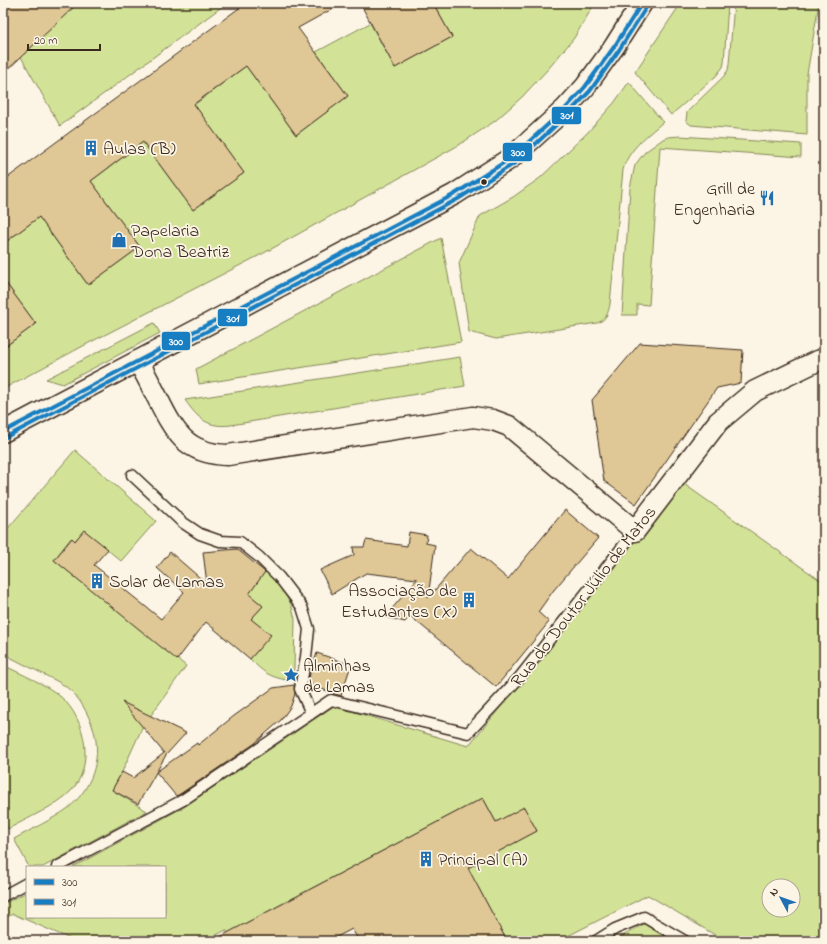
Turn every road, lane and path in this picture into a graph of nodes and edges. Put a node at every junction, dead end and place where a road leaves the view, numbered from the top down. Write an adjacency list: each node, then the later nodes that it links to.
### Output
1 (642, 3): 3 (street)
2 (824, 359): 6 (street, Rua do Doutor Júlio de Matos)
3 (138, 361): 4 (street); 6 (street)
4 (3, 432)
5 (132, 475): 7 (lane)
6 (635, 531): 7 (lane, Rua do Doutor Júlio de Matos)
7 (311, 713): 8 (lane)
8 (59, 866)
9 (26, 884): 10 (lane)
10 (3, 896)
11 (596, 941): 12 (lane)
12 (685, 941)

